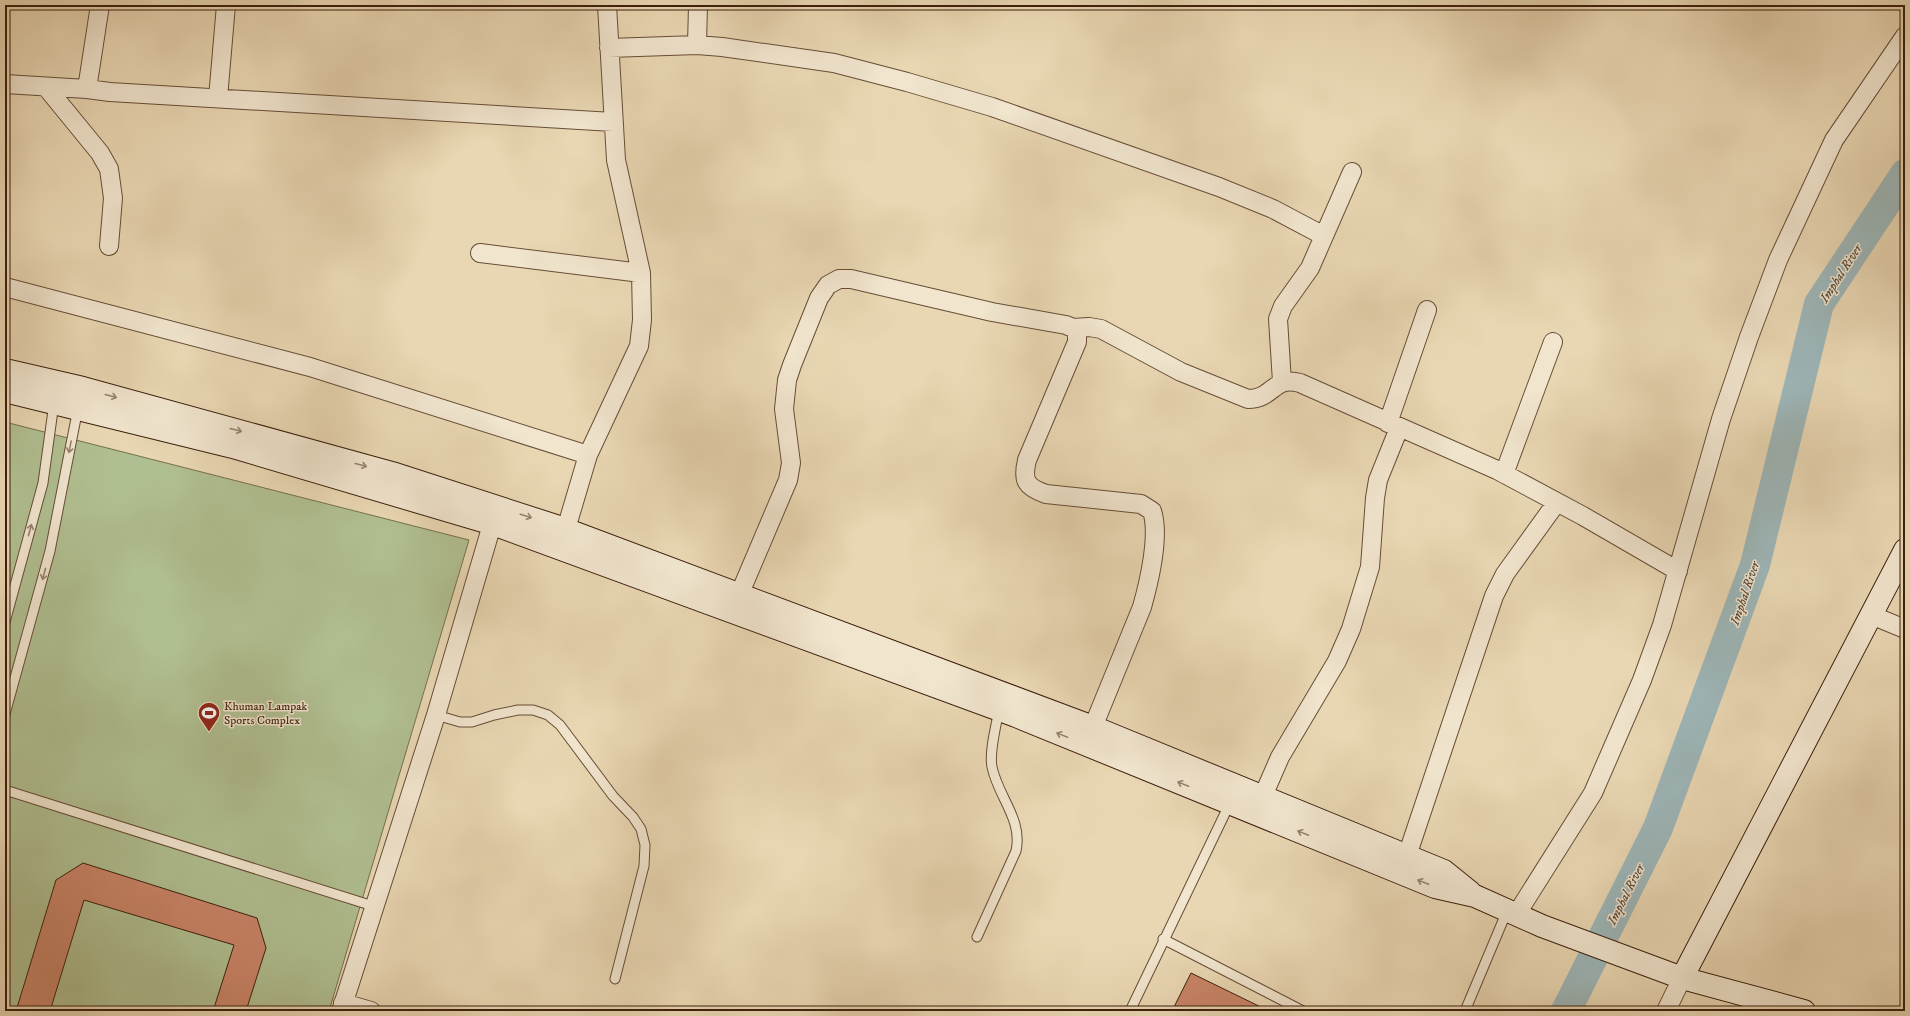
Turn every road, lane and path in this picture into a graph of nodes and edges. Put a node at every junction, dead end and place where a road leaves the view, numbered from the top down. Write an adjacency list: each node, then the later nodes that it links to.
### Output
1 (100, 5): 10 (street)
2 (226, 5): 11 (street)
3 (607, 5): 7 (street)
4 (698, 5): 6 (street)
5 (1905, 36): 34 (street)
6 (697, 45): 7 (street); 14 (street)
7 (609, 48): 12 (street)
8 (5, 84): 9 (street)
9 (46, 86): 10 (street); 15 (street)
10 (87, 89): 11 (street)
11 (218, 98): 12 (street)
12 (613, 122): 17 (street)
13 (1352, 172): 14 (street)
14 (1324, 236): 23 (street)
15 (109, 246)
16 (480, 252): 17 (street)
17 (641, 273): 28 (street)
18 (5, 287): 28 (street)
19 (1427, 310): 27 (street)
20 (1073, 328): 23 (street); 35 (street); 42 (street)
21 (1553, 342): 29 (street)
22 (5, 370): 25 (main road)
23 (1282, 382): 27 (street)
24 (5, 391): 25 (main road)
25 (57, 392): 26 (main road); 37 (lane, one-way to 25)
26 (81, 398): 31 (main road); 40 (lane, one-way to 40)
27 (1393, 425): 29 (street); 44 (street)
28 (586, 461): 32 (street)
29 (1504, 474): 30 (street)
30 (1557, 502): 34 (street); 46 (street)
31 (495, 515): 32 (main road); 41 (street)
32 (562, 538): 35 (main road)
33 (1905, 550): 36 (main road)
34 (1678, 571): 49 (street)
35 (735, 602): 39 (main road); 42 (main road)
36 (1871, 614): 38 (street); 52 (main road)
37 (5, 622)
38 (1905, 629)
39 (999, 710): 45 (main road, one-way to 39); 50 (lane)
40 (5, 714)
41 (436, 715): 48 (street); 53 (lane)
42 (1093, 727): 44 (main road)
43 (5, 790): 48 (lane)
44 (1263, 796): 46 (main road)
45 (1230, 803): 47 (main road, one-way to 45); 51 (lane)
46 (1407, 856): 47 (main road)
47 (1474, 896): 49 (main road)
48 (373, 906): 54 (street)
49 (1511, 913): 52 (main road); 58 (lane)
50 (977, 936)
51 (1163, 939): 56 (lane); 57 (lane)
52 (1676, 976): 59 (street); 60 (main road)
53 (615, 978)
54 (342, 1007): 55 (street)
55 (371, 1011)
56 (1130, 1011)
57 (1303, 1011)
58 (1465, 1011)
59 (1666, 1011)
60 (1804, 1011)

